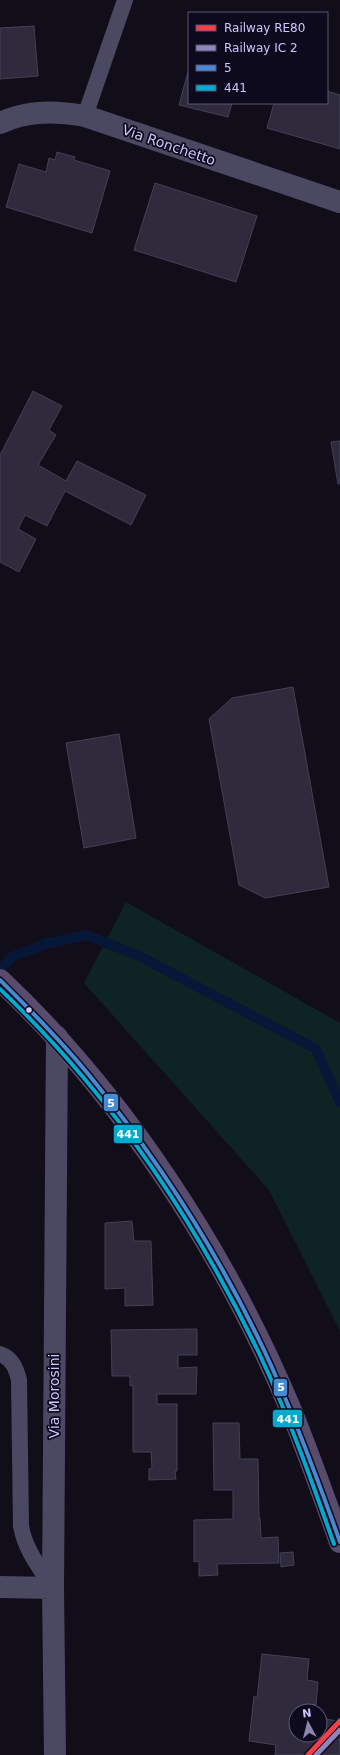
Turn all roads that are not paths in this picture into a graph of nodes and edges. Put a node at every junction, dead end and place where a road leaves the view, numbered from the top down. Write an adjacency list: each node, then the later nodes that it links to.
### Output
1 (125, 0): 2 (lane)
2 (85, 116): 3 (street, Via Ronchetto); 4 (street, Via Ronchetto)
3 (0, 123)
4 (339, 206)
5 (0, 980): 6 (main road)
6 (57, 1037): 8 (main road); 10 (street, Via Morosini)
7 (0, 1354): 10 (lane)
8 (340, 1542)
9 (0, 1588): 10 (street)
10 (53, 1588): 11 (street, Via Morosini)
11 (55, 1755)

